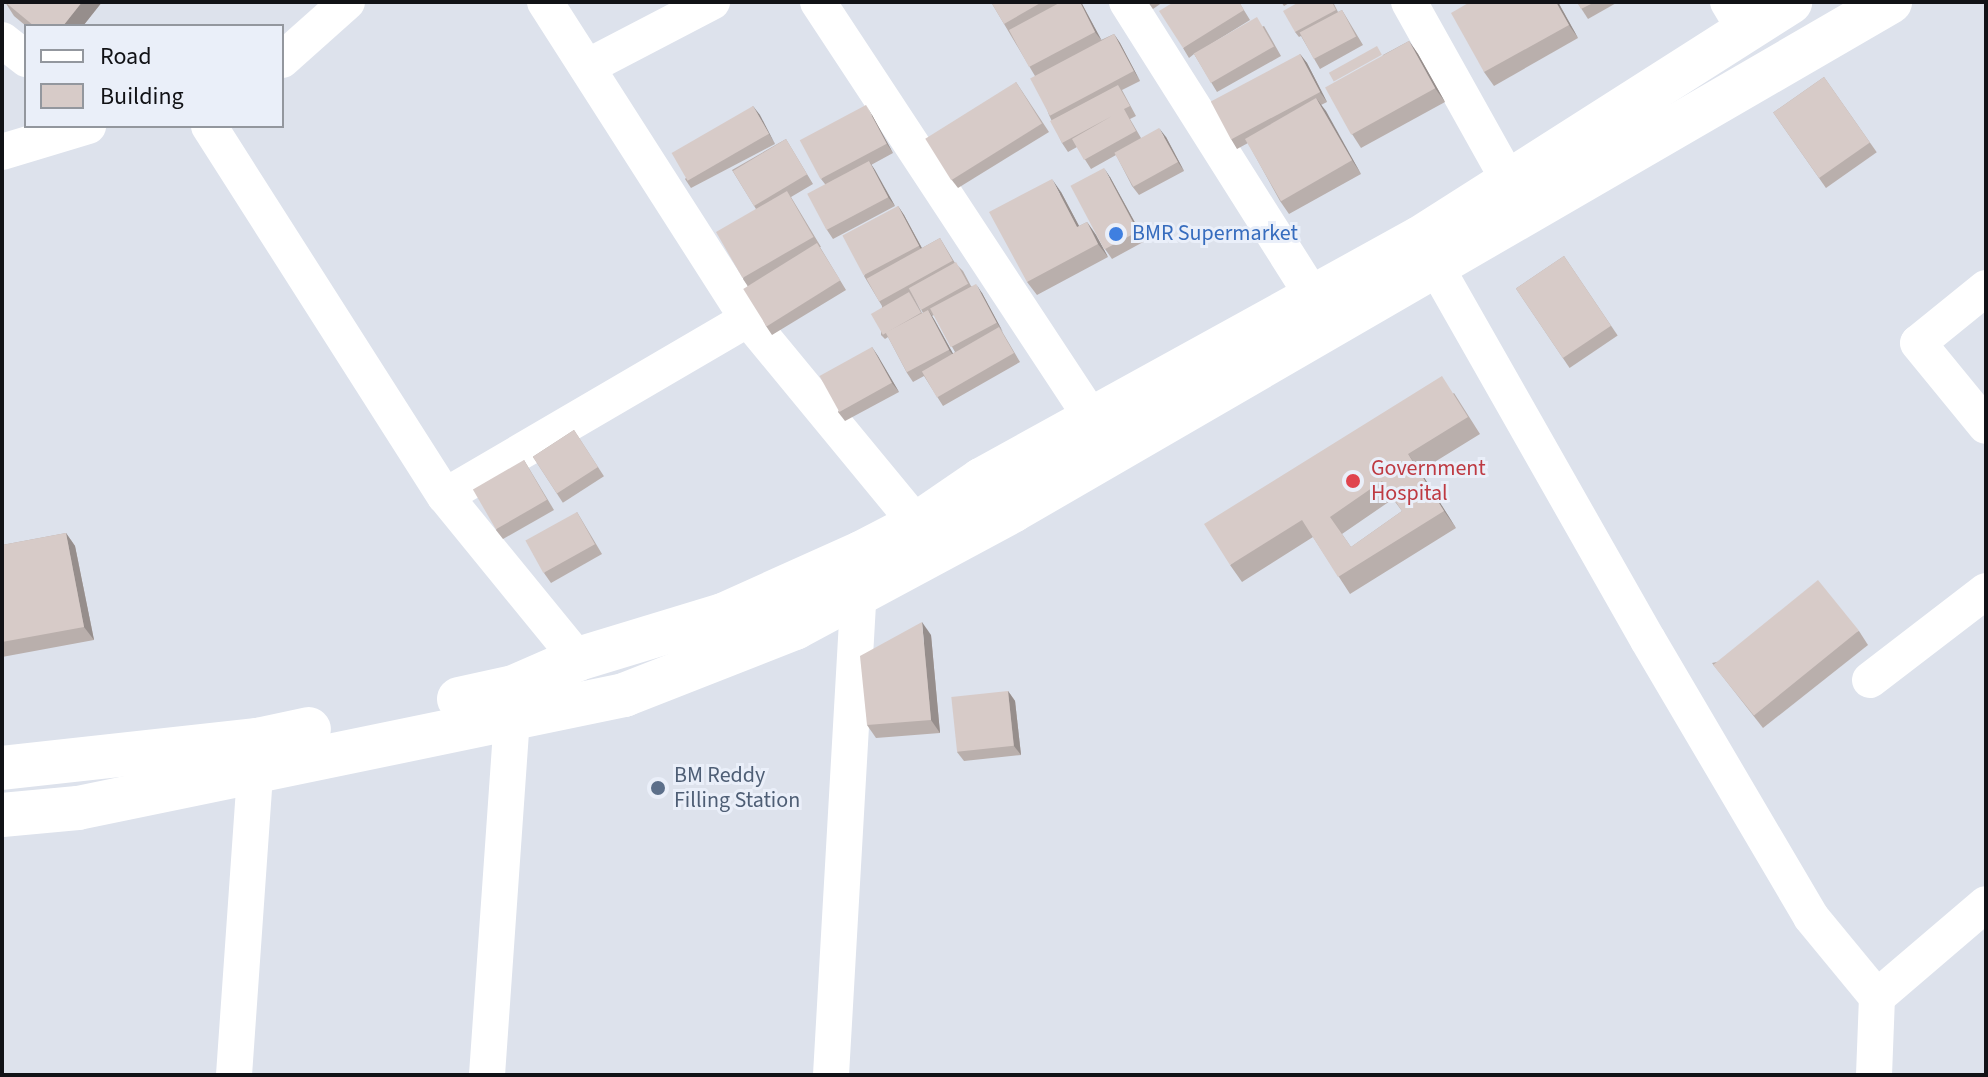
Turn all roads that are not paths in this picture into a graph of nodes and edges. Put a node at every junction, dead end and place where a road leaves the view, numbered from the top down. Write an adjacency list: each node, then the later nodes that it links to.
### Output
1 (347, 2): 12 (street)
2 (545, 2): 13 (street)
3 (712, 2): 13 (street)
4 (818, 2): 22 (street)
5 (1127, 2): 20 (street)
6 (1409, 2): 17 (street)
7 (1790, 2): 9 (main road)
8 (1890, 2): 18 (main road)
9 (1737, 17): 17 (main road)
10 (2, 40): 11 (street)
11 (24, 57)
12 (284, 58)
13 (587, 67): 21 (street)
14 (81, 128): 16 (street)
15 (210, 128): 24 (street)
16 (2, 152)
17 (1510, 183): 18 (main road)
18 (1428, 252): 20 (main road); 26 (main road); 35 (street)
19 (1986, 288): 23 (street)
20 (1312, 295): 22 (main road)
21 (748, 319): 24 (street); 25 (street)
22 (1093, 420): 25 (main road)
23 (1986, 426)
24 (445, 496): 28 (street)
25 (917, 524): 26 (main road)
26 (860, 574): 28 (main road); 30 (main road); 38 (street)
27 (1986, 591): 29 (street)
28 (578, 659): 30 (main road)
29 (1870, 680)
30 (513, 703): 31 (main road); 37 (street)
31 (256, 756): 32 (main road); 33 (main road); 36 (street)
32 (2, 768)
33 (2, 815)
34 (1986, 904): 35 (street)
35 (1877, 997): 39 (street)
36 (234, 1075)
37 (487, 1075)
38 (831, 1075)
39 (1874, 1075)

